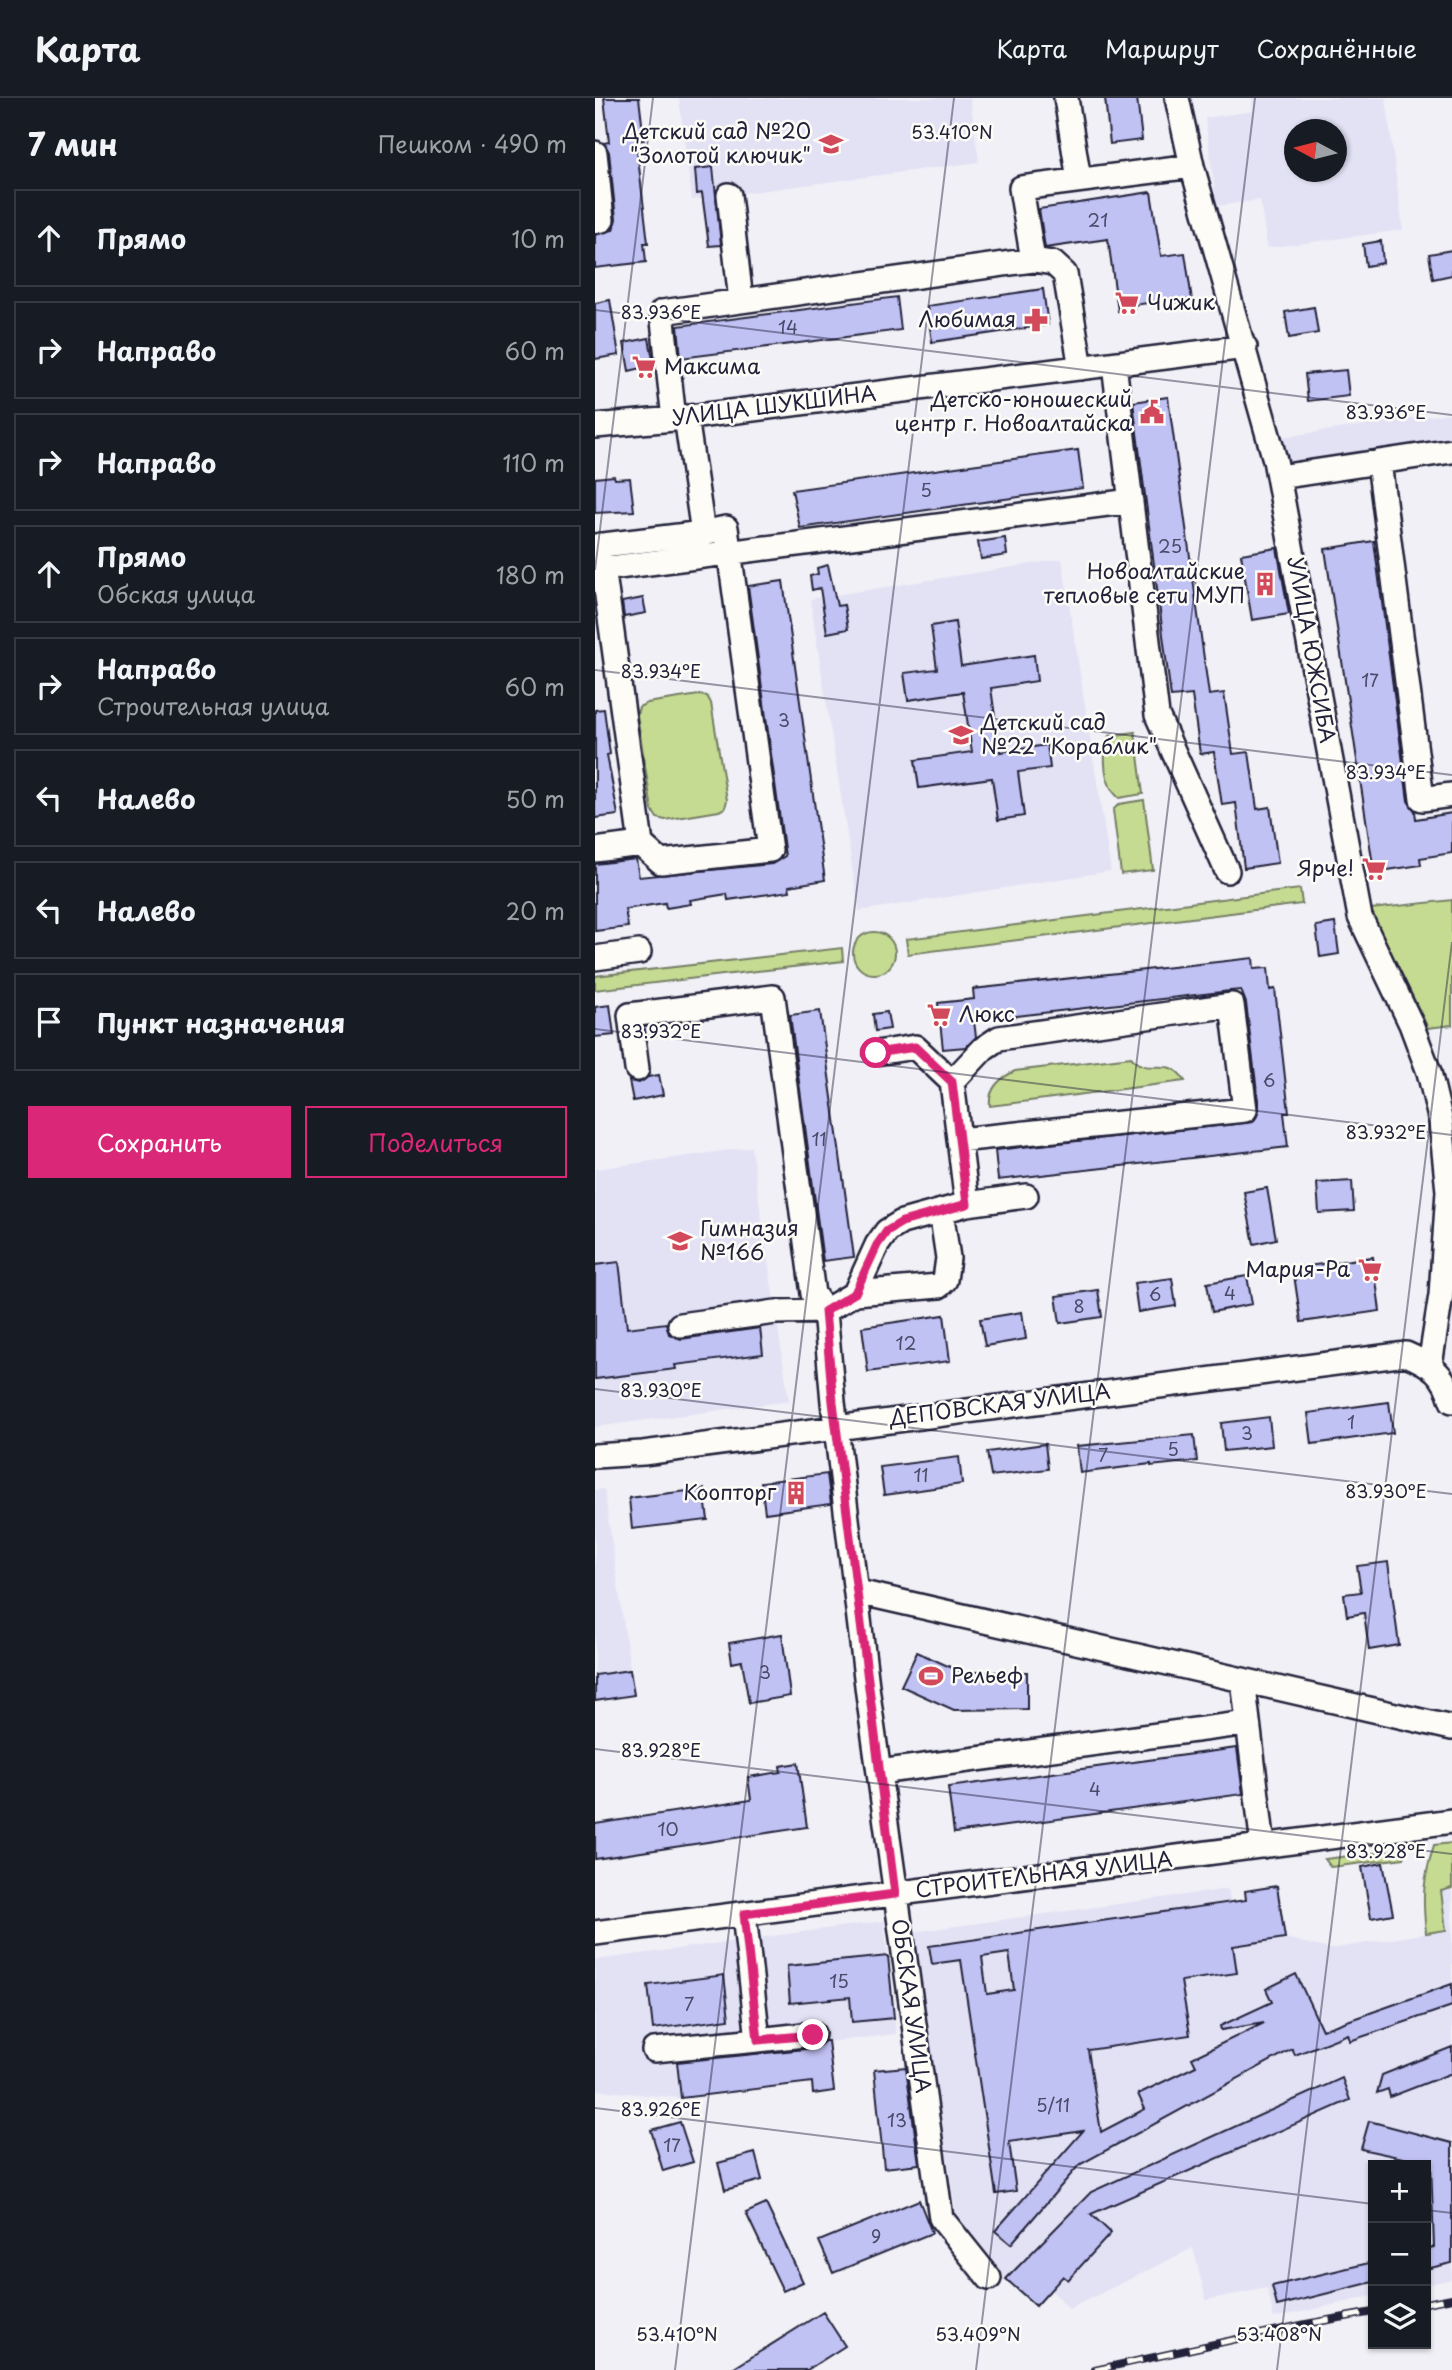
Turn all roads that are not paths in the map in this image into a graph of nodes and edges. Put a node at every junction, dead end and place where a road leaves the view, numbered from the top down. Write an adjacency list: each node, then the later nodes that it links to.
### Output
1 (1066, 98): 5 (street)
2 (1177, 98): 4 (street, УЛИЦА ЮЖСИБА)
3 (595, 153): 7 (street)
4 (1192, 166): 5 (street); 10 (street, УЛИЦА ЮЖСИБА)
5 (1079, 180): 8 (street)
6 (729, 195): 9 (street)
7 (595, 220)
8 (1033, 260): 9 (street); 12 (street)
9 (741, 301): 13 (street)
10 (1245, 347): 11 (street, УЛИЦА ШУКШИНА); 17 (street, УЛИЦА ЮЖСИБА)
11 (1114, 364): 12 (street, УЛИЦА ШУКШИНА); 18 (street)
12 (1081, 368): 13 (street, УЛИЦА ШУКШИНА)
13 (680, 418): 14 (street, УЛИЦА ШУКШИНА); 19 (street)
14 (595, 426)
15 (1452, 451): 16 (street)
16 (1379, 462): 17 (street); 23 (street)
17 (1279, 477): 39 (street, УЛИЦА ЮЖСИБА)
18 (1131, 501): 21 (street); 26 (street)
19 (703, 533): 20 (street); 21 (street)
20 (597, 545): 22 (street)
21 (729, 552): 22 (street); 24 (street)
22 (599, 569): 24 (street)
23 (1452, 795)
24 (641, 845): 25 (street)
25 (595, 850)
26 (1227, 871)
27 (639, 952): 28 (street)
28 (595, 958)
29 (876, 1053): 31 (street)
30 (638, 1069): 37 (street, ОБСКАЯ УЛИЦА)
31 (952, 1082): 32 (street); 32 (street)
32 (959, 1140): 34 (street)
33 (1026, 1196): 34 (street)
34 (967, 1204): 35 (street)
35 (941, 1211): 36 (street); 36 (street)
36 (855, 1293): 37 (street)
37 (825, 1311): 38 (street); 41 (street, ОБСКАЯ УЛИЦА)
38 (680, 1325)
39 (1430, 1365): 40 (street); 41 (street, ДЕПОВСКАЯ УЛИЦА)
40 (1452, 1401)
41 (837, 1426): 42 (street, ДЕПОВСКАЯ УЛИЦА); 43 (street, ОБСКАЯ УЛИЦА)
42 (595, 1456)
43 (858, 1592): 44 (street); 47 (street, ОБСКАЯ УЛИЦА)
44 (1243, 1680): 45 (street); 46 (street)
45 (1248, 1723): 47 (street); 49 (street)
46 (1452, 1728)
47 (879, 1772): 50 (street, ОБСКАЯ УЛИЦА)
48 (1452, 1821): 49 (street, СТРОИТЕЛЬНАЯ УЛИЦА)
49 (1263, 1846): 50 (street, СТРОИТЕЛЬНАЯ УЛИЦА)
50 (895, 1894): 51 (street, СТРОИТЕЛЬНАЯ УЛИЦА); 56 (street, ОБСКАЯ УЛИЦА)
51 (744, 1914): 52 (street, СТРОИТЕЛЬНАЯ УЛИЦА); 54 (street)
52 (595, 1933)
53 (813, 2035): 54 (street)
54 (758, 2040): 55 (street)
55 (654, 2050)
56 (989, 2278)

